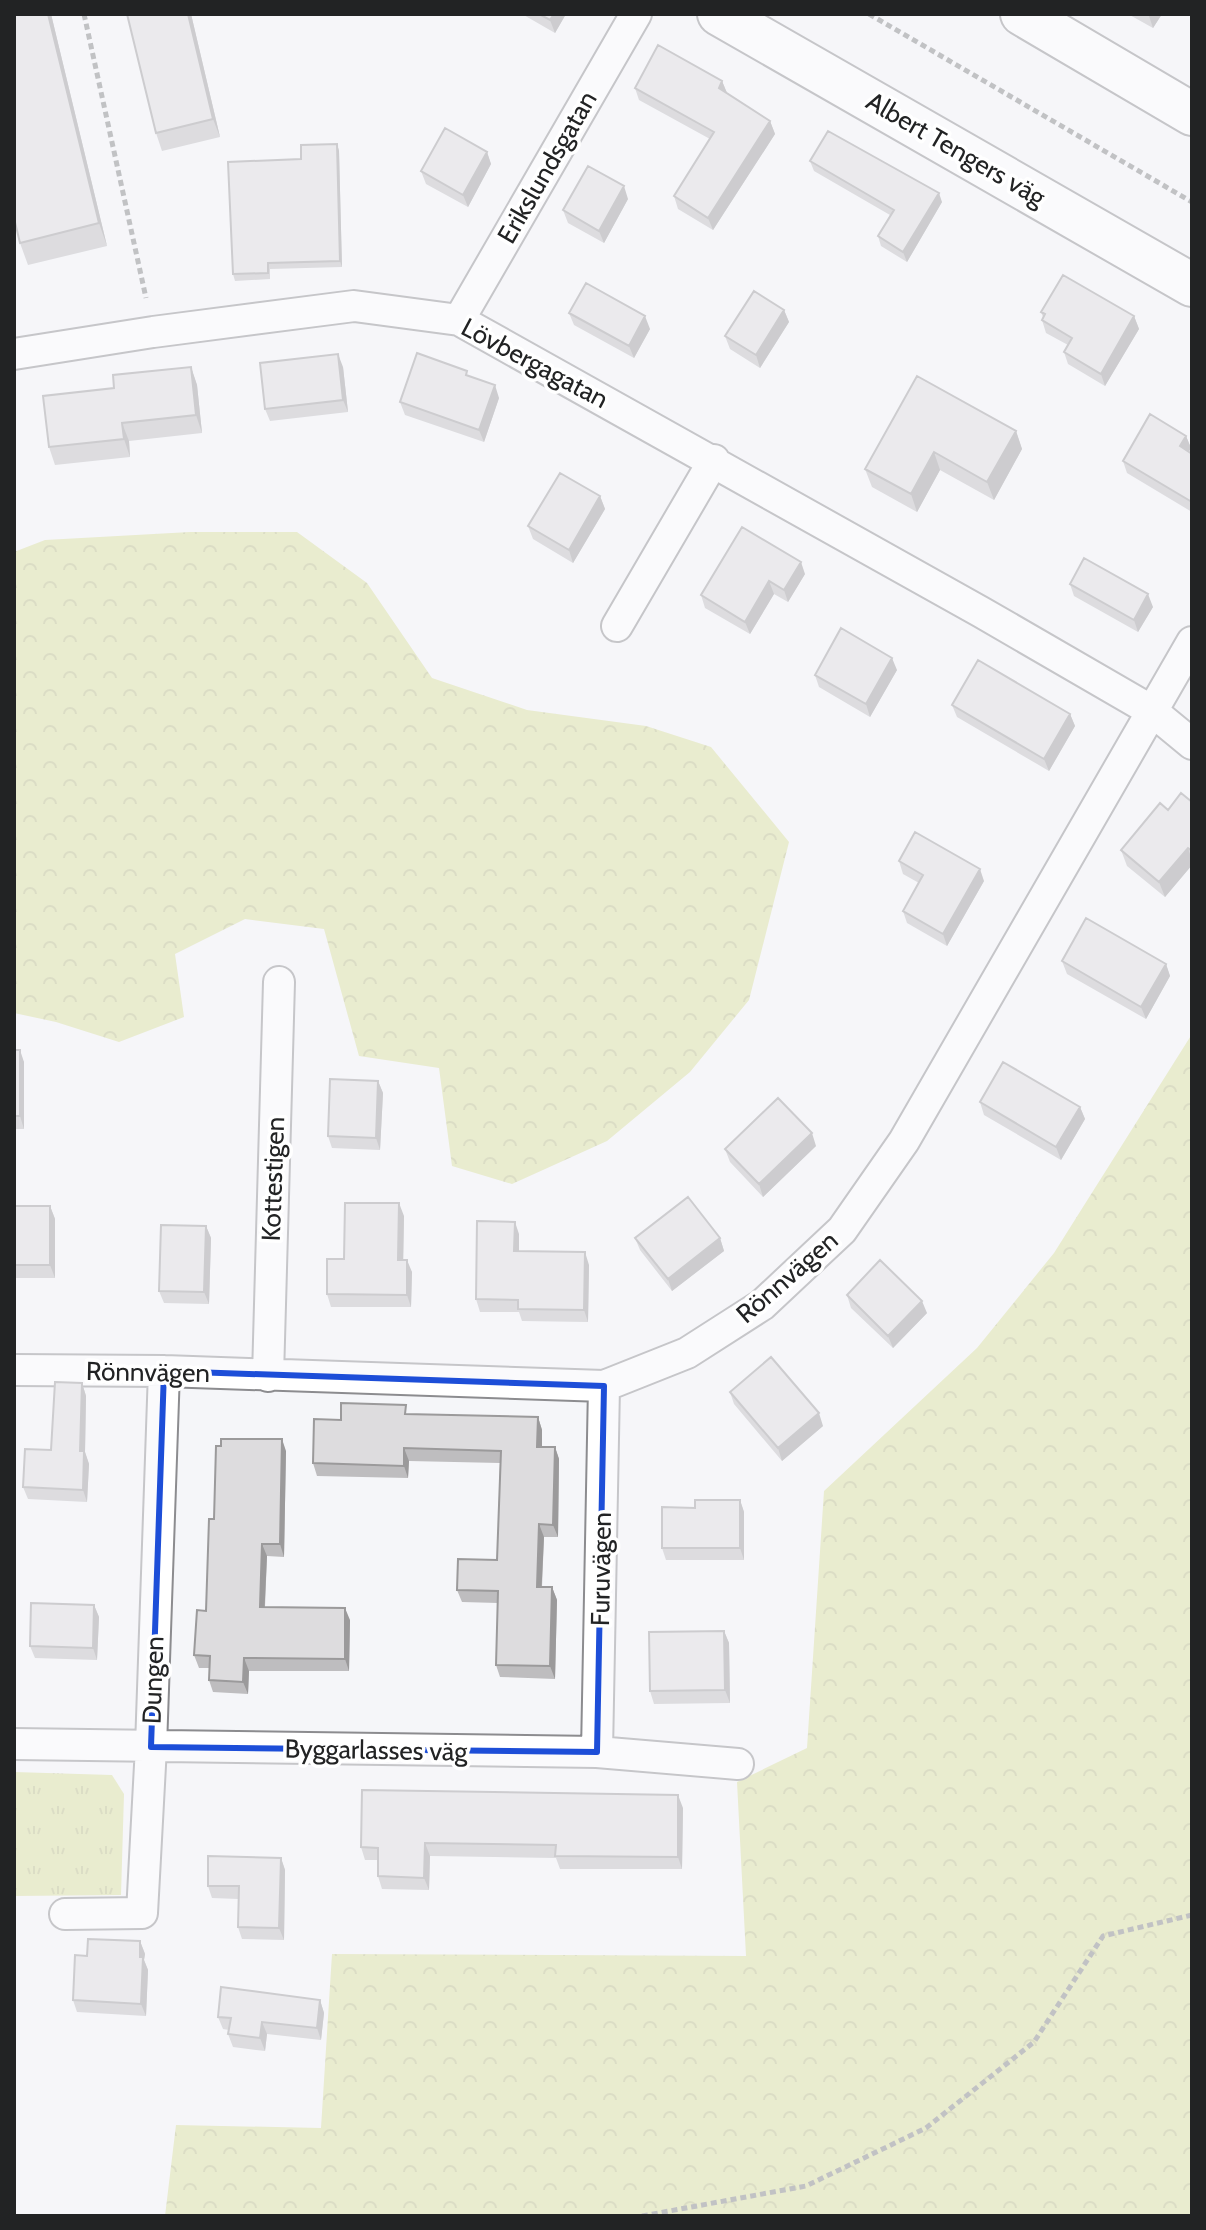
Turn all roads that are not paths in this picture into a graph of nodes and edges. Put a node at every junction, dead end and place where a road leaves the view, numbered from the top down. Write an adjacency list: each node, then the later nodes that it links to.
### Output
1 (636, 14): 6 (street, Erikslundsgatan)
2 (719, 14): 5 (main road, Albert Tengers väg)
3 (1022, 14): 4 (main road)
4 (1192, 114)
5 (1192, 285)
6 (459, 320): 7 (street, Lövbergagatan); 8 (street, Lövbergagatan)
7 (14, 354)
8 (714, 460): 9 (street); 11 (street, Lövbergagatan)
9 (617, 626)
10 (1192, 642): 11 (street, Rönnvägen)
11 (1152, 711): 12 (street, Lövbergagatan); 17 (street, Rönnvägen)
12 (1192, 744)
13 (279, 982): 16 (street, Kottestigen)
14 (14, 1370): 15 (street, Rönnvägen)
15 (164, 1371): 16 (street, Rönnvägen); 19 (street, Dungen)
16 (268, 1376): 17 (street, Rönnvägen)
17 (604, 1386): 20 (street, Furuvägen)
18 (14, 1744): 19 (street, Byggarlasses väg)
19 (151, 1747): 20 (street, Byggarlasses väg); 22 (street, Dungen)
20 (597, 1752): 21 (street, Byggarlasses väg)
21 (738, 1764)
22 (65, 1914)

